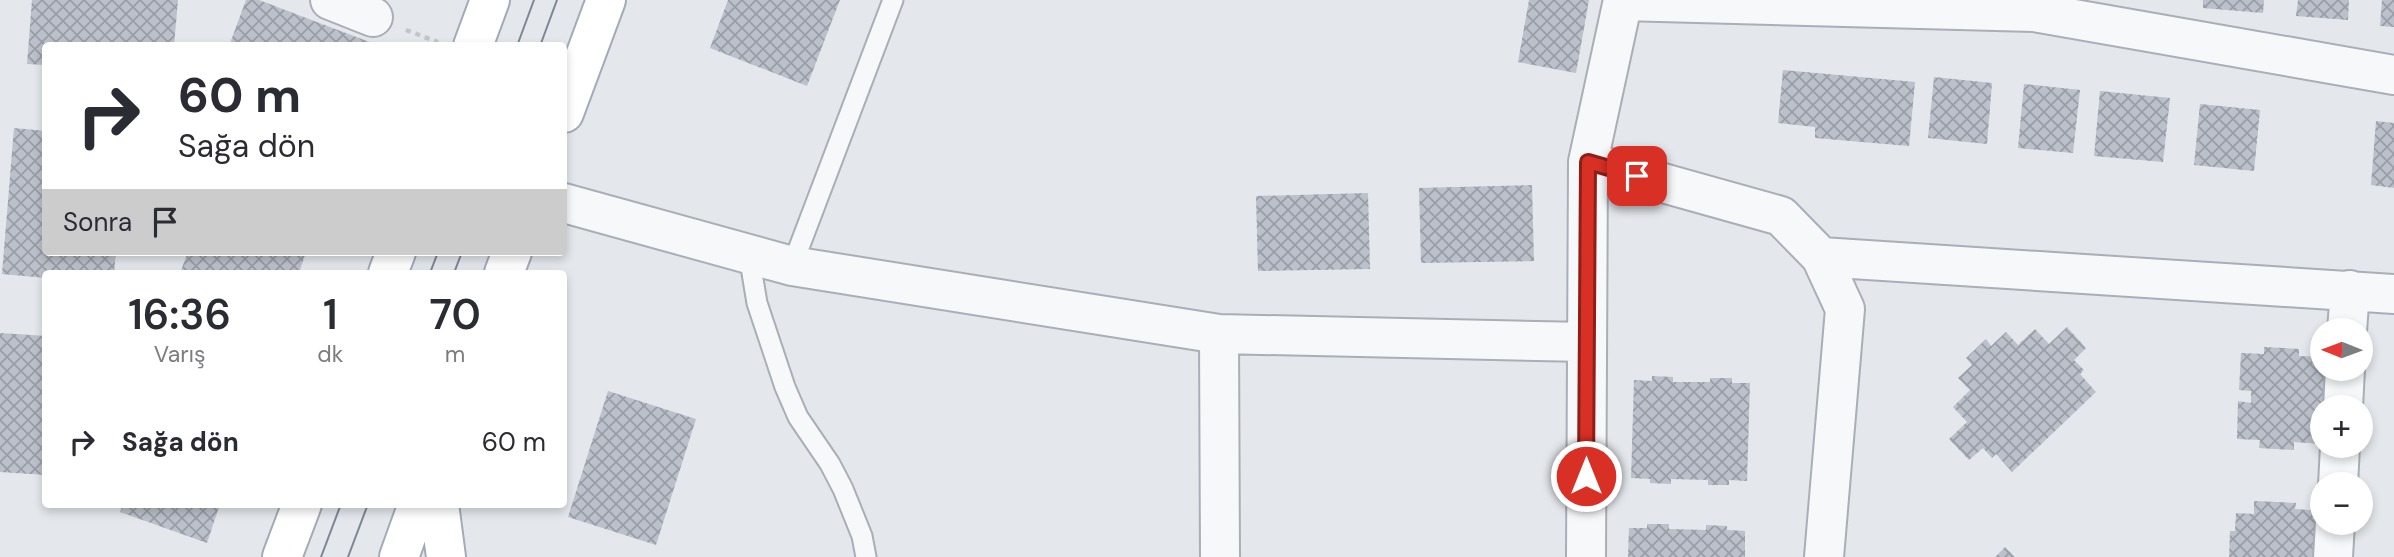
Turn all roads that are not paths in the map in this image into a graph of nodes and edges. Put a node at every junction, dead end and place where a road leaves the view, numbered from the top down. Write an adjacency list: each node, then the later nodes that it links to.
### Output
1 (330, 0): 6 (street)
2 (489, 0): 7 (main road)
3 (606, 0): 9 (main road)
4 (893, 0): 14 (lane)
5 (1623, 0): 8 (street); 10 (street)
6 (373, 17)
7 (474, 42)
8 (2394, 75)
9 (567, 105)
10 (1588, 162): 13 (street); 19 (street)
11 (567, 204): 12 (street)
12 (749, 255): 14 (street); 27 (lane)
13 (1821, 257): 15 (street); 30 (street)
14 (792, 267): 18 (street)
15 (2350, 290): 16 (street); 17 (street)
16 (2394, 294)
17 (2348, 318)
18 (1219, 334): 19 (street); 28 (street)
19 (1586, 342): 29 (street)
20 (300, 508): 24 (main road)
21 (417, 508): 25 (main road)
22 (440, 508): 26 (main road)
23 (2334, 535): 31 (street)
24 (282, 557)
25 (399, 557)
26 (446, 557)
27 (866, 557)
28 (1220, 557)
29 (1586, 557)
30 (1824, 557)
31 (2333, 557)

